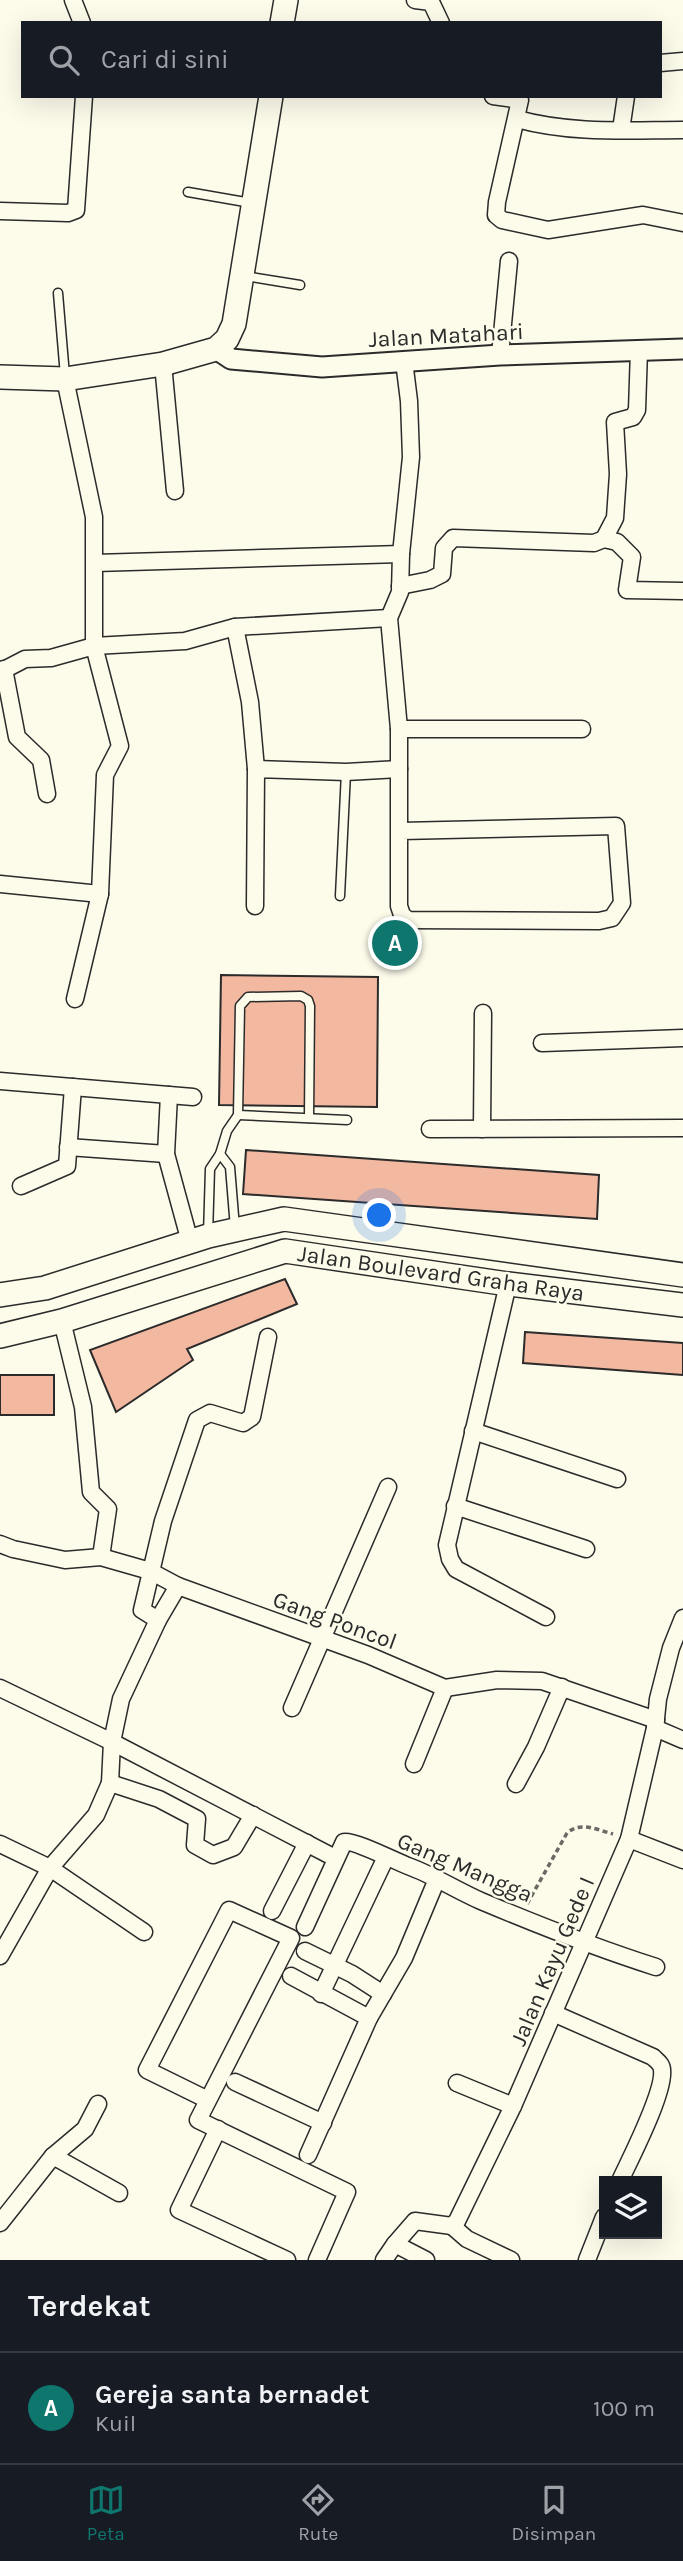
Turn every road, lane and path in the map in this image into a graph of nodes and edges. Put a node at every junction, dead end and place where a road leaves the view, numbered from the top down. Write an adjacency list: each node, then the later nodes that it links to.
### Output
1 (72, 0): 4 (street)
2 (286, 0): 5 (main road)
3 (415, 0): 6 (street)
4 (81, 21)
5 (282, 21)
6 (440, 21)
7 (683, 61): 8 (street)
8 (662, 63)
9 (84, 98): 18 (street)
10 (271, 98): 17 (main road)
11 (507, 98): 13 (street)
12 (626, 98): 14 (street)
13 (517, 119): 14 (street); 19 (street)
14 (621, 130): 15 (street)
15 (683, 130)
16 (188, 192): 17 (lane)
17 (254, 204): 21 (main road)
18 (0, 211)
19 (683, 223)
20 (509, 261): 27 (street)
21 (242, 276): 22 (lane); 24 (main road)
22 (300, 285)
23 (58, 293): 31 (lane)
24 (216, 349): 28 (street, Jalan Matahari); 29 (main road)
25 (683, 349): 26 (street, Jalan Matahari)
26 (639, 350): 27 (street, Jalan Matahari); 33 (street)
27 (500, 355): 28 (street, Jalan Matahari)
28 (404, 361): 34 (street)
29 (163, 364): 31 (main road); 32 (street)
30 (0, 377): 31 (main road)
31 (65, 379): 35 (street)
32 (175, 491)
33 (604, 539): 36 (street); 37 (street)
34 (401, 554): 35 (street); 36 (street)
35 (95, 563): 40 (street)
36 (400, 586): 38 (street)
37 (683, 591)
38 (389, 618): 39 (street); 42 (street)
39 (235, 627): 40 (street); 44 (street)
40 (94, 646): 41 (street); 50 (street)
41 (2, 671): 47 (street)
42 (399, 729): 43 (street); 45 (street)
43 (582, 729)
44 (256, 769): 46 (street); 52 (street)
45 (399, 769): 46 (street); 48 (street)
46 (346, 772): 51 (lane)
47 (47, 794)
48 (401, 831): 48 (street)
49 (0, 884): 50 (street)
50 (100, 894): 53 (street)
51 (340, 896)
52 (254, 906)
53 (75, 999)
54 (483, 1013): 66 (street)
55 (683, 1038): 56 (street)
56 (542, 1044)
57 (0, 1080): 58 (street)
58 (73, 1087): 59 (street); 67 (street)
59 (169, 1095): 60 (street); 68 (street)
60 (192, 1097)
61 (238, 1115): 62 (lane); 62 (lane); 69 (lane)
62 (309, 1118): 63 (lane)
63 (347, 1119)
64 (683, 1128): 66 (street)
65 (430, 1129): 66 (street)
66 (482, 1129)
67 (68, 1147): 68 (street); 72 (street)
68 (166, 1154): 75 (street)
69 (220, 1154): 70 (lane); 71 (lane)
70 (230, 1167): 71 (lane); 74 (lane)
71 (210, 1169): 75 (lane)
72 (21, 1186)
73 (284, 1219): 74 (main road, Jalan Boulevard Graha Raya); 76 (main road); 77 (main road, Jalan Boulevard Graha Raya)
74 (235, 1229): 75 (main road, Jalan Boulevard Graha Raya)
75 (199, 1239): 79 (main road, Jalan Boulevard Graha Raya)
76 (285, 1251): 78 (main road, Jalan Boulevard Graha Raya); 81 (main road, Jalan Boulevard Graha Raya)
77 (683, 1275)
78 (508, 1284): 80 (main road, Jalan Boulevard Graha Raya); 84 (street)
79 (0, 1295)
80 (683, 1305)
81 (62, 1321): 82 (main road, Jalan Boulevard Graha Raya); 90 (street)
82 (0, 1336)
83 (268, 1336): 91 (street)
84 (473, 1431): 85 (street); 87 (street)
85 (617, 1479)
86 (388, 1487): 96 (street)
87 (455, 1506): 89 (street); 93 (street)
88 (0, 1544): 90 (street, Gang Poncol)
89 (586, 1549)
90 (101, 1556): 91 (street, Gang Poncol)
91 (150, 1571): 92 (street, Gang Poncol); 94 (street)
92 (178, 1586): 94 (street); 96 (street, Gang Poncol)
93 (546, 1617)
94 (158, 1620): 104 (street)
95 (682, 1623): 97 (street, Jalan Kayu Gede I)
96 (321, 1639): 100 (street, Gang Poncol); 101 (street)
97 (677, 1651): 102 (street, Jalan Kayu Gede I)
98 (562, 1687): 100 (street); 102 (street); 107 (street)
99 (0, 1688): 104 (street)
100 (445, 1688): 105 (street)
101 (292, 1708)
102 (655, 1724): 103 (street); 109 (street, Jalan Kayu Gede I)
103 (683, 1740)
104 (112, 1742): 106 (street); 108 (street)
105 (414, 1764)
106 (110, 1783): 108 (street); 115 (street)
107 (516, 1784)
108 (253, 1815): 110 (street)
109 (629, 1839): 114 (street); 118 (path); 121 (street, Jalan Kayu Gede I)
110 (307, 1843): 113 (street); 117 (street)
111 (0, 1844): 115 (street)
112 (386, 1857): 113 (street, Gang Mangga); 116 (street, Gang Mangga); 124 (street)
113 (335, 1858): 119 (street)
114 (683, 1860)
115 (50, 1868): 120 (street); 123 (street)
116 (437, 1879): 118 (street, Gang Mangga); 128 (street)
117 (272, 1911)
118 (521, 1916): 121 (street, Gang Mangga)
119 (305, 1927)
120 (144, 1933)
121 (584, 1944): 125 (street, Gang Mangga); 129 (street, Jalan Kayu Gede I)
122 (305, 1951): 124 (street)
123 (0, 1956)
124 (335, 1966): 127 (street); 128 (street)
125 (656, 1967)
126 (291, 1976): 127 (street)
127 (321, 1994): 130 (street)
128 (383, 1994): 130 (street)
129 (553, 2013): 135 (street, Jalan Kayu Gede I); 140 (street)
130 (369, 2018): 136 (street)
131 (235, 2082): 136 (street)
132 (457, 2082): 135 (street)
133 (208, 2100): 133 (street); 137 (street)
134 (98, 2104): 139 (street)
135 (513, 2106): 143 (street, Jalan Kayu Gede I)
136 (323, 2123): 138 (street)
137 (218, 2129): 146 (street); 147 (street)
138 (308, 2155)
139 (53, 2156): 141 (street); 142 (street)
140 (622, 2176)
141 (119, 2193)
142 (0, 2223)
143 (452, 2225): 145 (street); 150 (street)
144 (599, 2230): 151 (street)
145 (395, 2244): 148 (street); 149 (street)
146 (287, 2260)
147 (317, 2260)
148 (384, 2260)
149 (426, 2260)
150 (511, 2260)
151 (587, 2260)

